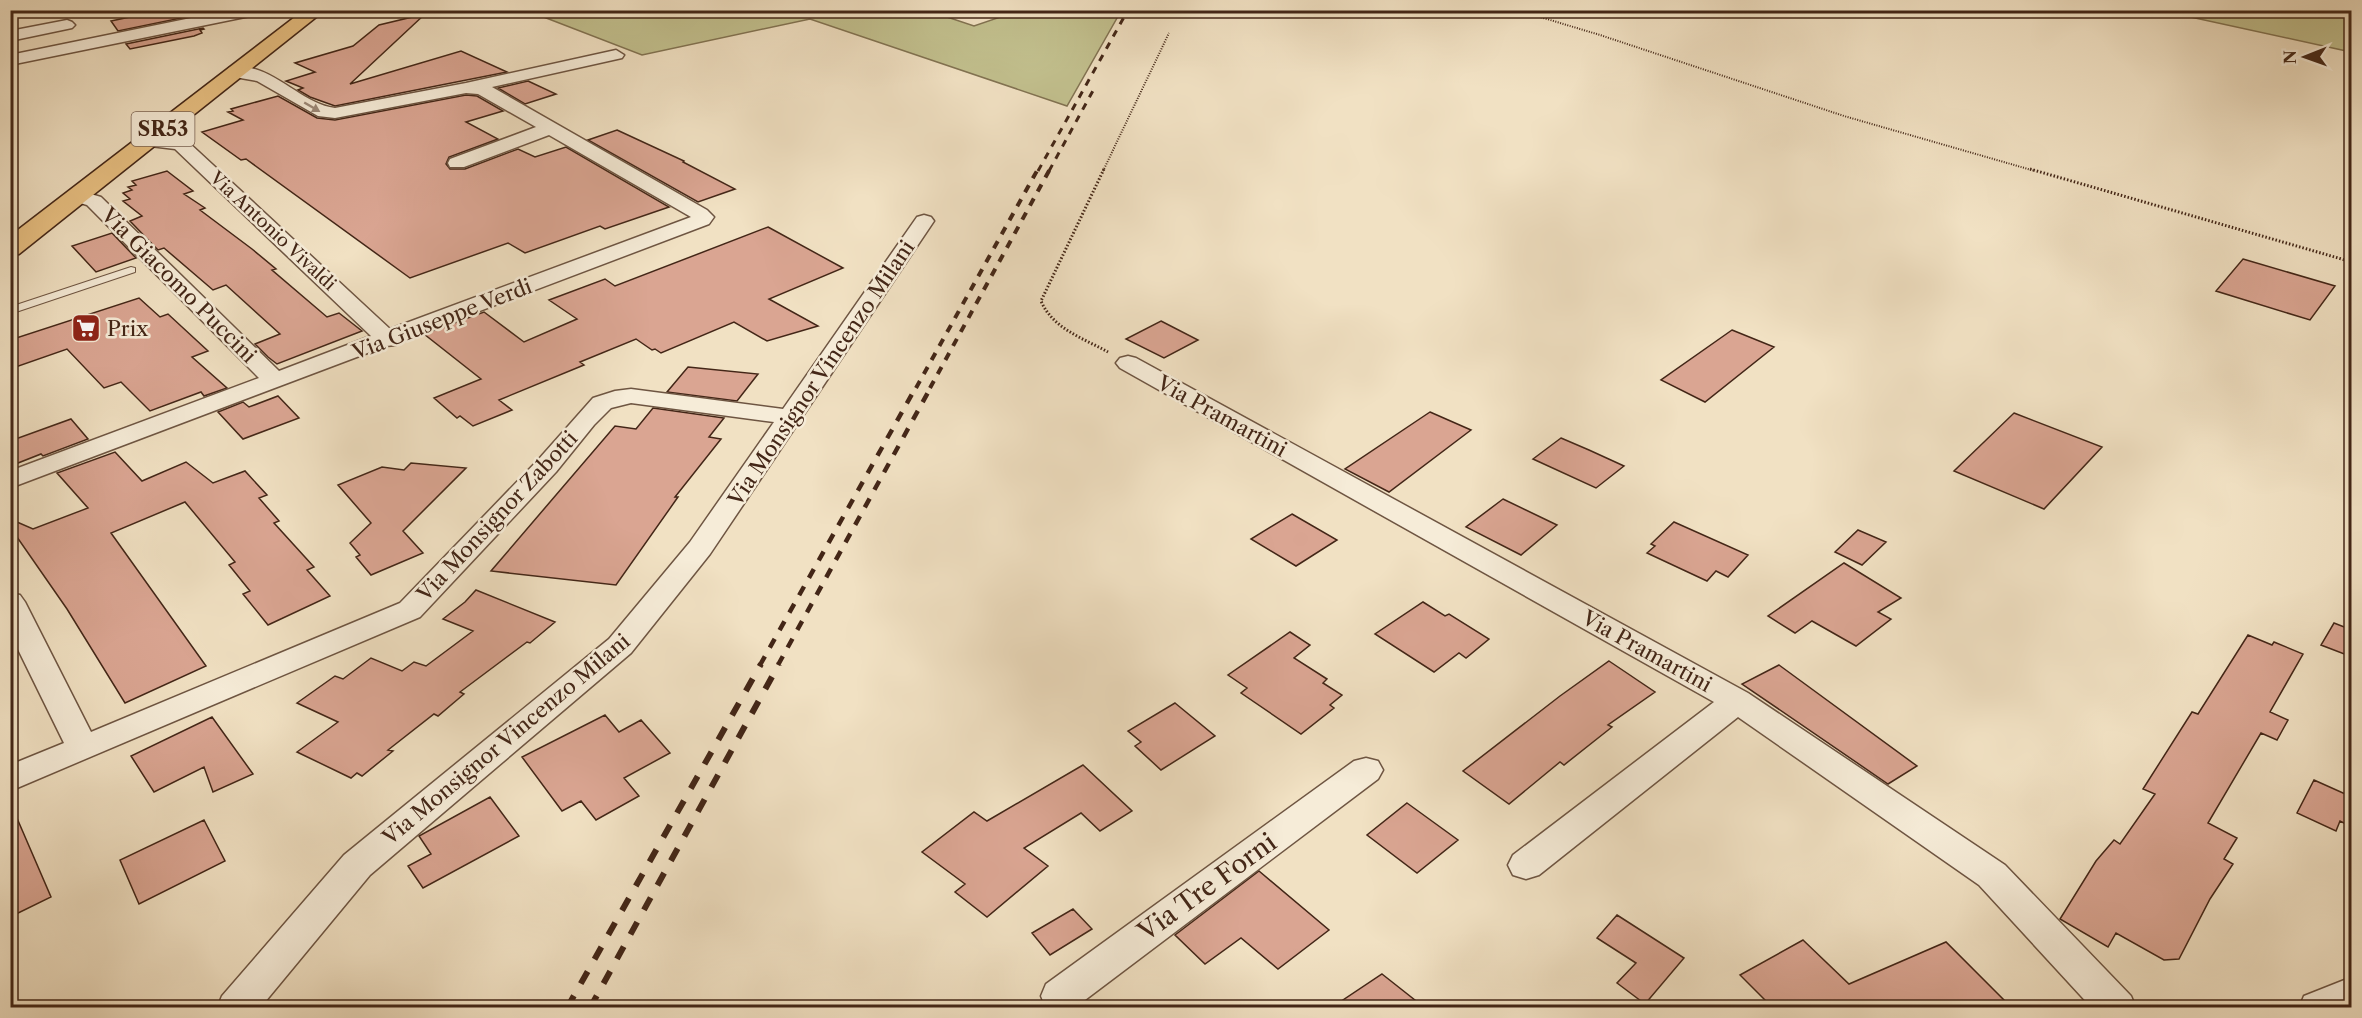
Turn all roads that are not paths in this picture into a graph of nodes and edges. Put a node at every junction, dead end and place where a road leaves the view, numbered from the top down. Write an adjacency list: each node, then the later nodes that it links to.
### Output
1 (255, 10): 6 (street)
2 (316, 10): 7 (main road, SR53)
3 (67, 25): 4 (street)
4 (10, 36)
5 (616, 55): 8 (street, Via Giuseppe Verdi)
6 (10, 60)
7 (235, 72): 8 (street, Via Giuseppe Verdi, one-way to 8); 10 (main road, SR53)
8 (466, 88): 9 (street, Via Giuseppe Verdi)
9 (548, 129): 11 (street); 17 (street, Via Giuseppe Verdi)
10 (148, 141): 12 (main road, SR53); 17 (street, Via Antonio Vivaldi)
11 (457, 163)
12 (77, 196): 14 (main road, SR53); 19 (street, Via Giacomo Puccini)
13 (924, 221): 20 (street, Via Monsignor Vincenzo Milani)
14 (10, 249)
15 (131, 270): 16 (lane)
16 (10, 311)
17 (388, 340): 19 (street, Via Giuseppe Verdi)
18 (1128, 363): 23 (street, Via Pramartini)
19 (276, 381): 21 (street, Via Giuseppe Verdi)
20 (791, 417): 24 (street, Via Monsignor Zabotti); 29 (street, Via Monsignor Vincenzo Milani)
21 (10, 480)
22 (10, 602): 24 (street)
23 (1737, 701): 27 (street); 31 (street, Via Pramartini)
24 (82, 747): 26 (street, Via Monsignor Zabotti)
25 (1366, 770): 30 (street, Via Tre Forni)
26 (10, 779)
27 (1526, 865)
28 (2352, 993): 32 (street)
29 (236, 1008)
30 (1069, 1008)
31 (2117, 1008)
32 (2318, 1008)

